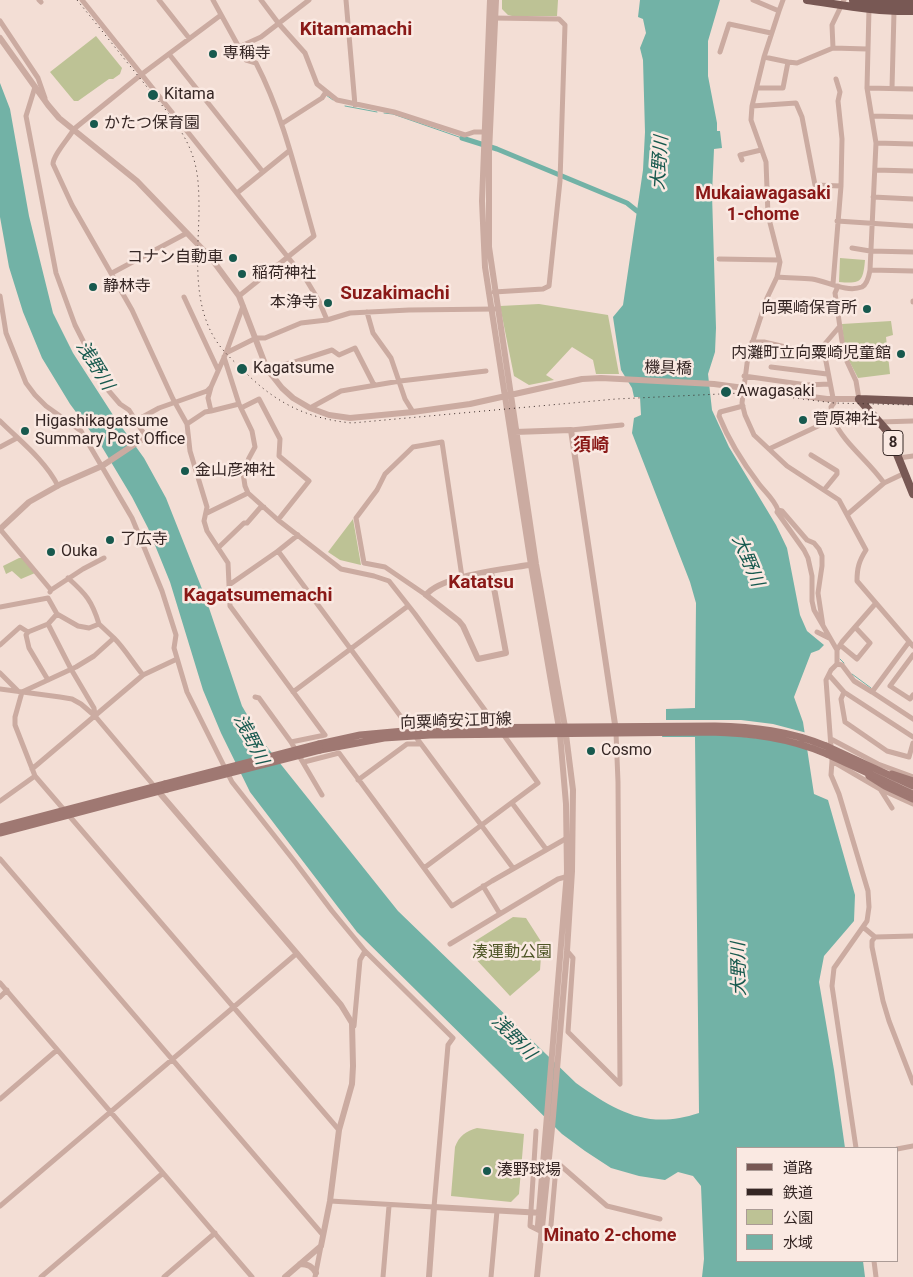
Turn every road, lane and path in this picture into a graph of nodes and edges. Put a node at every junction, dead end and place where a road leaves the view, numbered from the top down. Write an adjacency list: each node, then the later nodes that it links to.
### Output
1 (82, 0): 34 (street)
2 (159, 0): 26 (street)
3 (213, 0): 20 (street)
4 (261, 0): 23 (street)
5 (309, 0): 23 (street)
6 (346, 0): 42 (street)
7 (490, 0): 21 (street)
8 (496, 0): 21 (street)
9 (753, 0): 17 (street)
10 (783, 0): 17 (street)
11 (807, 0): 14 (main road)
12 (852, 0): 13 (main road)
13 (875, 1): 15 (main road); 16 (street)
14 (842, 3): 16 (main road); 28 (street)
15 (913, 4)
16 (869, 10): 19 (main road); 29 (street)
17 (779, 11): 24 (street)
18 (913, 11): 19 (main road)
19 (894, 12): 39 (street)
20 (222, 15): 26 (street); 27 (street)
21 (491, 18): 49 (street); 80 (street)
22 (0, 21): 43 (street)
23 (279, 24): 27 (street); 41 (street)
24 (771, 33): 30 (street); 32 (street)
25 (0, 38): 36 (street)
26 (189, 38): 31 (street)
27 (239, 47): 47 (street)
28 (832, 48): 29 (street); 33 (street)
29 (868, 49): 38 (street)
30 (720, 52)
31 (169, 54): 34 (street); 58 (street)
32 (764, 57): 33 (street); 37 (street)
33 (788, 62): 37 (street)
34 (142, 74): 48 (street); 61 (street)
35 (836, 79): 59 (street)
36 (35, 87): 43 (street); 115 (street)
37 (756, 88): 44 (street)
38 (867, 88): 39 (street); 45 (street)
39 (892, 88): 40 (street)
40 (913, 89)
41 (326, 92): 42 (street); 47 (street)
42 (355, 104): 49 (street)
43 (48, 105): 48 (street)
44 (752, 106): 53 (street); 59 (street)
45 (872, 116): 46 (street); 50 (street)
46 (913, 117)
47 (282, 123): 52 (street)
48 (74, 129): 68 (street); 77 (street)
49 (486, 136): 54 (street)
50 (876, 143): 51 (street); 56 (street)
51 (913, 144)
52 (289, 150): 58 (street); 72 (street)
53 (761, 150): 55 (street); 60 (street)
54 (486, 151): 80 (street); 85 (street)
55 (742, 160)
56 (875, 170): 57 (street); 63 (street)
57 (913, 171)
58 (263, 172): 61 (street)
59 (841, 186): 65 (street)
60 (768, 192): 62 (street); 74 (street)
61 (237, 193): 72 (street)
62 (717, 194)
63 (873, 197): 64 (street); 66 (street)
64 (913, 199)
65 (837, 221): 66 (street); 79 (street)
66 (871, 224): 67 (street); 70 (street)
67 (913, 226)
68 (188, 233): 77 (street); 82 (street)
69 (852, 248): 70 (street)
70 (870, 251): 71 (street); 75 (street)
71 (913, 252)
72 (288, 257): 82 (street); 87 (street)
73 (719, 259): 74 (street)
74 (779, 260): 78 (street)
75 (870, 270): 76 (street); 79 (street)
76 (913, 271)
77 (112, 273): 107 (street)
78 (777, 277): 79 (street); 90 (street)
79 (835, 285): 88 (street)
80 (494, 292): 85 (street)
81 (0, 296): 130 (street)
82 (239, 296): 84 (street)
83 (184, 297): 94 (street)
84 (243, 305): 89 (street); 91 (street)
85 (494, 309): 86 (street); 104 (street)
86 (367, 312): 87 (street); 99 (street)
87 (326, 320): 89 (street)
88 (840, 326): 92 (street); 106 (street)
89 (256, 338): 91 (street); 97 (street)
90 (752, 342): 92 (street); 98 (street)
91 (225, 355): 94 (street); 109 (street)
92 (824, 356): 96 (street)
93 (771, 367): 96 (street)
94 (218, 370): 102 (street)
95 (486, 372): 99 (street)
96 (827, 374): 100 (street)
97 (271, 375): 101 (street); 111 (street, 機具橋)
98 (744, 376): 100 (street); 103 (street)
99 (398, 381): 101 (street); 113 (street)
100 (829, 384): 105 (street)
101 (374, 385): 111 (street)
102 (211, 387): 107 (street); 112 (street)
103 (743, 388): 104 (street, 機具橋); 105 (street, 機具橋); 110 (street)
104 (509, 394): 113 (street, 機具橋); 122 (street)
105 (832, 399): 106 (street, 機具橋); 114 (street)
106 (860, 399): 108 (main road); 118 (main road, 8)
107 (175, 401): 115 (street); 119 (street)
108 (913, 401)
109 (240, 406): 112 (street); 135 (street); 141 (street)
110 (743, 406): 126 (street); 138 (street)
111 (310, 408): 113 (street, 機具橋)
112 (211, 410): 119 (street)
113 (412, 412)
114 (833, 418): 126 (street); 132 (street)
115 (137, 420): 124 (street)
116 (0, 421): 123 (street)
117 (913, 421): 118 (street)
118 (880, 422): 129 (main road, 8)
119 (187, 424): 139 (street)
120 (622, 425): 121 (street)
121 (571, 430): 122 (street); 191 (street)
122 (514, 432): 147 (street)
123 (17, 438): 125 (street); 133 (street)
124 (141, 440): 130 (street)
125 (0, 447)
126 (769, 449): 134 (street)
127 (811, 455): 134 (street)
128 (913, 456): 129 (street)
129 (899, 458): 131 (main road, 8)
130 (103, 465): 133 (street); 173 (street)
131 (904, 473): 132 (street); 136 (main road, 8)
132 (884, 483): 140 (street)
133 (58, 486): 142 (street)
134 (824, 490): 140 (street)
135 (248, 493): 137 (street); 139 (street)
136 (913, 494)
137 (264, 507): 141 (street); 144 (street)
138 (778, 510): 161 (street); 161 (street)
139 (207, 512): 144 (street)
140 (848, 514): 155 (street)
141 (278, 520): 143 (street)
142 (0, 529): 152 (street)
143 (298, 535): 145 (street); 156 (street)
144 (218, 548): 151 (street)
145 (278, 551): 151 (street); 171 (street)
146 (104, 558): 150 (street)
147 (534, 564): 148 (street); 190 (street)
148 (491, 572): 149 (street); 153 (street)
149 (462, 577): 153 (street); 153 (street)
150 (68, 578): 152 (street); 160 (street)
151 (229, 585): 183 (street)
152 (51, 590): 154 (street)
153 (426, 595)
154 (48, 598): 157 (street); 158 (street)
155 (876, 603): 162 (street); 168 (street)
156 (408, 606): 171 (street); 189 (street)
157 (0, 607)
158 (57, 614): 159 (street); 160 (street)
159 (48, 624): 163 (street); 175 (street)
160 (99, 624): 166 (street)
161 (823, 627): 167 (street)
162 (855, 627): 170 (street); 170 (street)
163 (28, 632): 169 (street); 179 (street)
164 (817, 632): 167 (street)
165 (913, 634): 168 (street)
166 (114, 638): 175 (street); 178 (street)
167 (830, 639): 170 (street)
168 (910, 643): 181 (street)
169 (0, 645)
170 (838, 648): 174 (street)
171 (351, 649): 183 (street); 193 (street)
172 (913, 655): 185 (street)
173 (177, 659): 178 (street); 235 (street)
174 (837, 664): 177 (street); 181 (street)
175 (71, 669): 179 (street); 187 (street)
176 (0, 673): 182 (street)
177 (828, 674): 184 (street); 196 (street)
178 (143, 675): 187 (street)
179 (48, 680): 182 (street)
180 (0, 689): 182 (street)
181 (873, 691): 188 (street)
182 (20, 692): 187 (street); 205 (street)
183 (293, 692): 197 (street)
184 (844, 692): 195 (street); 200 (street)
185 (913, 695)
186 (255, 697): 197 (street)
187 (95, 716): 205 (street); 211 (street)
188 (913, 719)
189 (498, 728): 190 (main road, 向粟崎安江町線); 193 (main road, 向粟崎安江町線)
190 (563, 730): 191 (main road, 向粟崎安江町線); 194 (main road, 向粟崎安江町線); 223 (street)
191 (616, 730): 192 (main road, 向粟崎安江町線); 236 (street)
192 (630, 730): 203 (main road, 向粟崎安江町線, bridge); 204 (main road, 向粟崎安江町線, bridge)
193 (413, 733): 194 (main road, 向粟崎安江町線); 199 (street); 211 (main road, 向粟崎安江町線, bridge)
194 (503, 734): 216 (street)
195 (913, 737)
196 (831, 739): 201 (street); 207 (street)
197 (291, 742): 202 (street)
198 (913, 743): 200 (street)
199 (420, 744): 208 (street); 220 (street)
200 (911, 758)
201 (832, 761): 210 (street); 231 (street)
202 (304, 762): 208 (street); 213 (street)
203 (860, 762): 207 (main road, bridge); 209 (main road, 向粟崎安江町線, bridge)
204 (852, 765): 210 (main road, bridge); 212 (main road, 向粟崎安江町線, bridge)
205 (32, 770): 206 (street)
206 (35, 776): 215 (street); 219 (street)
207 (913, 779)
208 (358, 780): 226 (street)
209 (913, 786)
210 (882, 788): 214 (main road); 217 (street); 218 (street)
211 (156, 789): 219 (main road, 向粟崎安江町線); 237 (street)
212 (913, 794)
213 (322, 795)
214 (913, 799)
215 (0, 801)
216 (512, 803): 220 (street); 224 (street)
217 (913, 804)
218 (892, 808)
219 (65, 812): 221 (main road, 向粟崎安江町線); 222 (main road, 向粟崎安江町線); 241 (street)
220 (481, 825): 226 (street); 227 (street)
221 (0, 827)
222 (0, 833)
223 (569, 837): 224 (street); 228 (street)
224 (546, 849): 227 (street)
225 (0, 859): 245 (street)
226 (424, 868): 229 (street)
227 (514, 868): 229 (street)
228 (569, 876): 230 (street); 236 (street); 244 (street)
229 (483, 886): 230 (street)
230 (500, 914): 234 (street)
231 (863, 927): 233 (street); 252 (street)
232 (913, 936): 233 (street)
233 (875, 937): 246 (street)
234 (450, 944)
235 (365, 951): 242 (street); 258 (street)
236 (566, 951): 244 (street)
237 (296, 954): 241 (street); 242 (street)
238 (0, 982): 239 (street)
239 (6, 990): 240 (street); 243 (street)
240 (0, 996)
241 (233, 1008): 245 (street); 249 (street)
242 (353, 1034): 249 (street)
243 (57, 1050): 247 (street); 248 (street)
244 (555, 1056): 261 (street); 261 (street)
245 (172, 1060): 248 (street); 265 (street)
246 (913, 1083)
247 (0, 1099)
248 (111, 1112): 254 (street); 256 (street)
249 (340, 1130): 255 (street)
250 (536, 1131): 260 (street)
251 (913, 1146): 253 (street)
252 (856, 1147)
253 (898, 1149)
254 (163, 1172): 264 (street); 270 (street)
255 (330, 1201): 257 (street); 265 (street)
256 (0, 1206)
257 (389, 1206): 258 (street); 274 (street)
258 (434, 1208): 259 (street); 275 (street)
259 (497, 1212): 260 (street); 276 (street)
260 (531, 1212): 261 (street); 263 (street)
261 (541, 1213): 263 (street)
262 (660, 1220): 263 (street)
263 (540, 1231): 277 (street)
264 (215, 1234): 271 (street); 272 (street)
265 (323, 1235): 266 (street)
266 (321, 1246): 268 (street); 269 (street)
267 (874, 1262): 278 (street)
268 (300, 1264): 269 (street); 273 (street)
269 (315, 1275)
270 (41, 1277)
271 (164, 1277)
272 (252, 1277)
273 (285, 1277)
274 (383, 1277)
275 (429, 1277)
276 (491, 1277)
277 (537, 1277)
278 (876, 1277)

